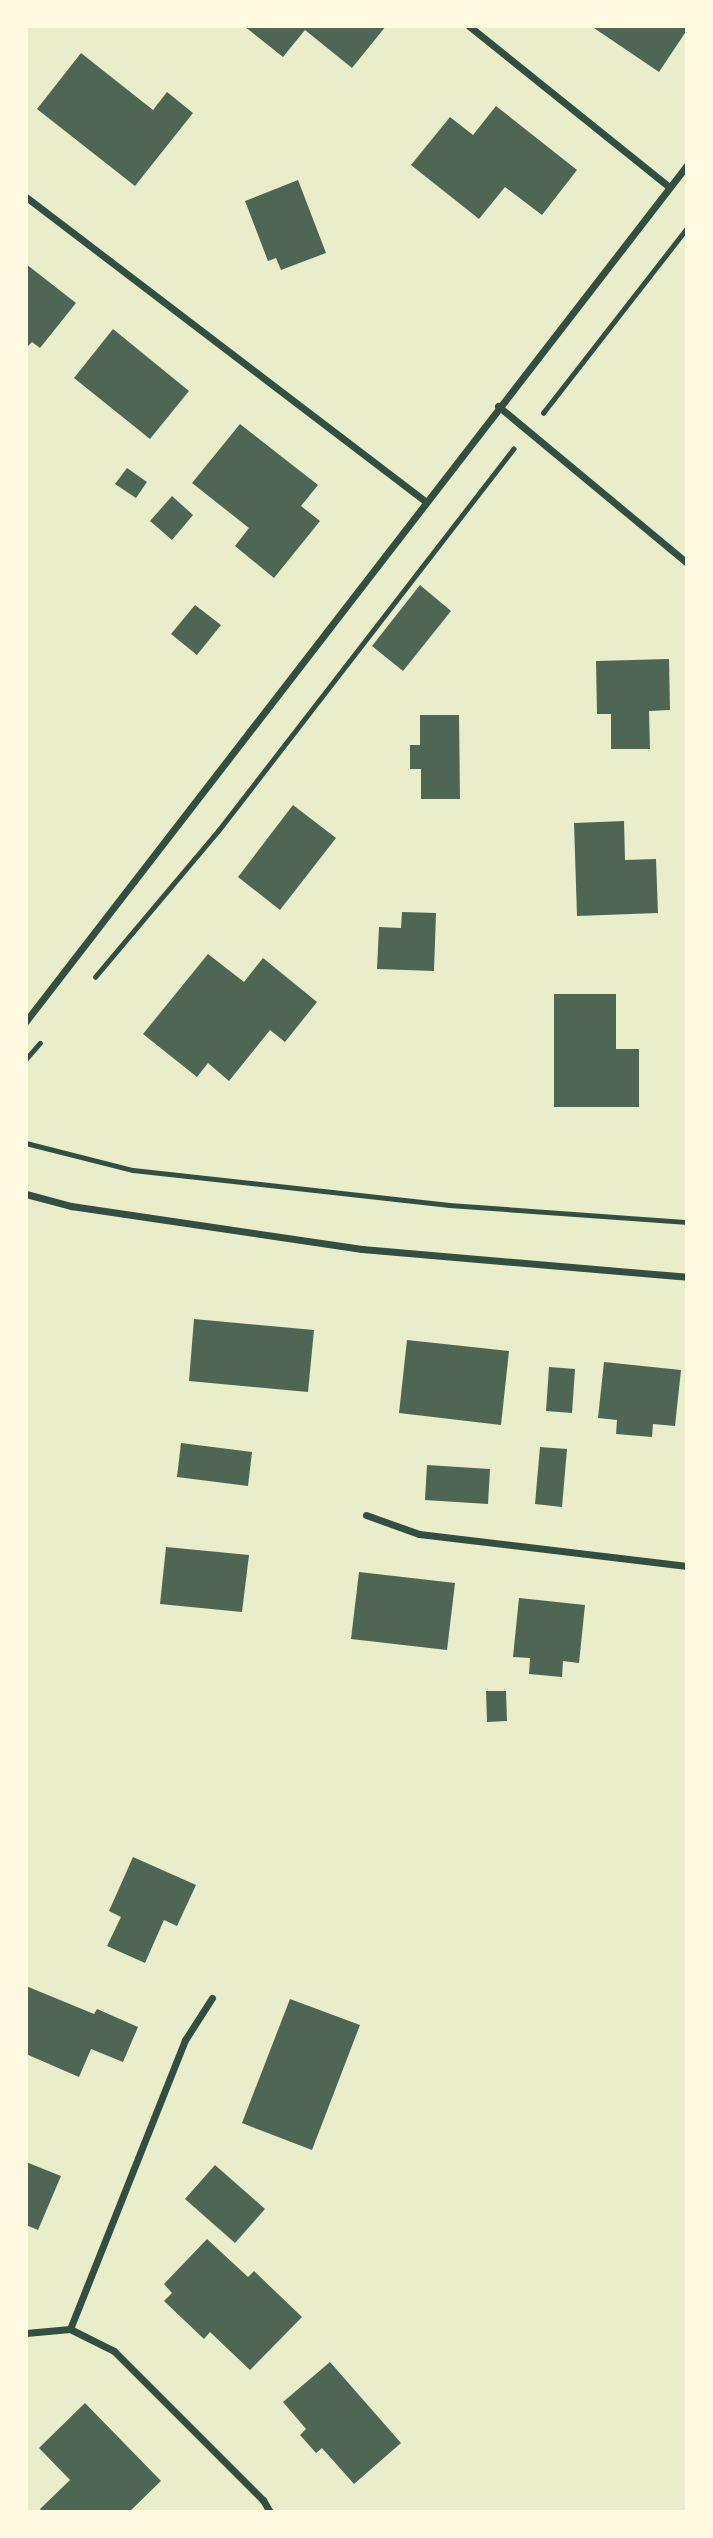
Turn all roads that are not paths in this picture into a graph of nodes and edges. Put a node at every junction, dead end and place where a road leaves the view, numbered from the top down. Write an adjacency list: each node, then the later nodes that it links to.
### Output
1 (469, 26): 3 (street)
2 (687, 164): 3 (street)
3 (669, 187): 5 (street)
4 (26, 197): 6 (street)
5 (498, 406): 6 (street); 7 (street)
6 (425, 501): 8 (street)
7 (687, 563)
8 (26, 1021)
9 (26, 1194): 10 (street)
10 (687, 1277)
11 (366, 1515): 12 (street)
12 (687, 1566)
13 (212, 1998): 14 (street)
14 (71, 2329): 15 (street); 16 (street)
15 (26, 2333)
16 (270, 2512)

